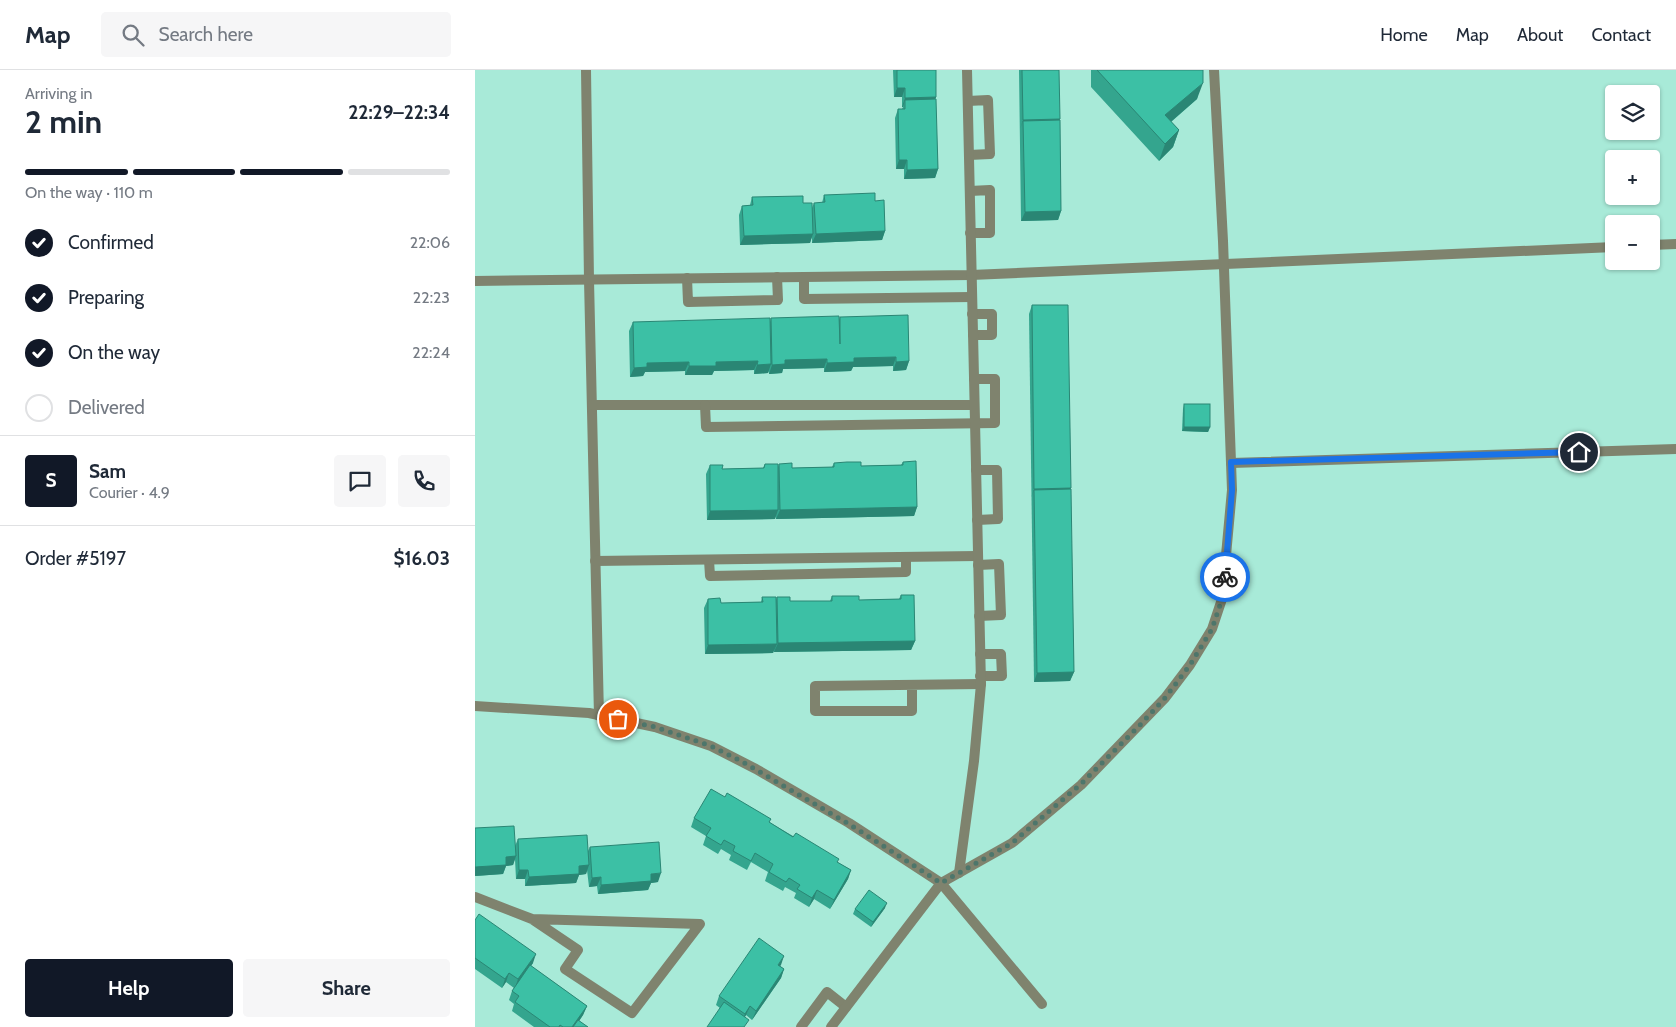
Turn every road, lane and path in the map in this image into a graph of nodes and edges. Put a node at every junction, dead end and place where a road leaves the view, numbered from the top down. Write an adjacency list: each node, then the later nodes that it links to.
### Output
1 (585, 70): 16 (street)
2 (967, 70): 4 (street)
3 (1214, 70): 11 (street)
4 (968, 101): 5 (street); 5 (street)
5 (969, 155): 6 (street)
6 (970, 191): 7 (street); 7 (street)
7 (971, 233): 12 (street)
8 (1676, 244): 9 (street)
9 (1660, 245)
10 (1605, 247): 11 (street)
11 (1224, 264): 12 (street); 27 (street)
12 (971, 275): 14 (street); 18 (street)
13 (777, 277): 14 (street); 15 (street); 15 (street)
14 (804, 277): 18 (street)
15 (687, 278): 16 (street)
16 (589, 280): 17 (street); 22 (street)
17 (475, 282)
18 (972, 296): 19 (street)
19 (972, 314): 20 (street); 20 (street)
20 (973, 336): 21 (street)
21 (973, 379): 24 (street); 25 (street)
22 (592, 405): 23 (street); 32 (street)
23 (705, 405): 24 (street); 25 (street)
24 (974, 405): 25 (street)
25 (975, 424): 28 (street)
26 (1676, 449): 27 (street)
27 (1231, 462): 40 (street)
28 (976, 470): 29 (street); 29 (street)
29 (977, 520): 33 (street)
30 (906, 557): 31 (street); 31 (street); 33 (street)
31 (709, 560): 32 (street)
32 (595, 561): 39 (street)
33 (977, 561): 34 (street); 34 (street)
34 (979, 616): 35 (street)
35 (980, 654): 36 (street); 36 (street)
36 (981, 680): 37 (street); 40 (street)
37 (912, 685): 37 (street)
38 (475, 706): 39 (street)
39 (599, 716): 41 (street)
40 (959, 873): 41 (street)
41 (941, 883): 44 (street); 45 (street)
42 (475, 897): 43 (street)
43 (532, 919): 43 (street)
44 (1042, 1004)
45 (846, 1007): 46 (street); 47 (street)
46 (801, 1027)
47 (831, 1027)

